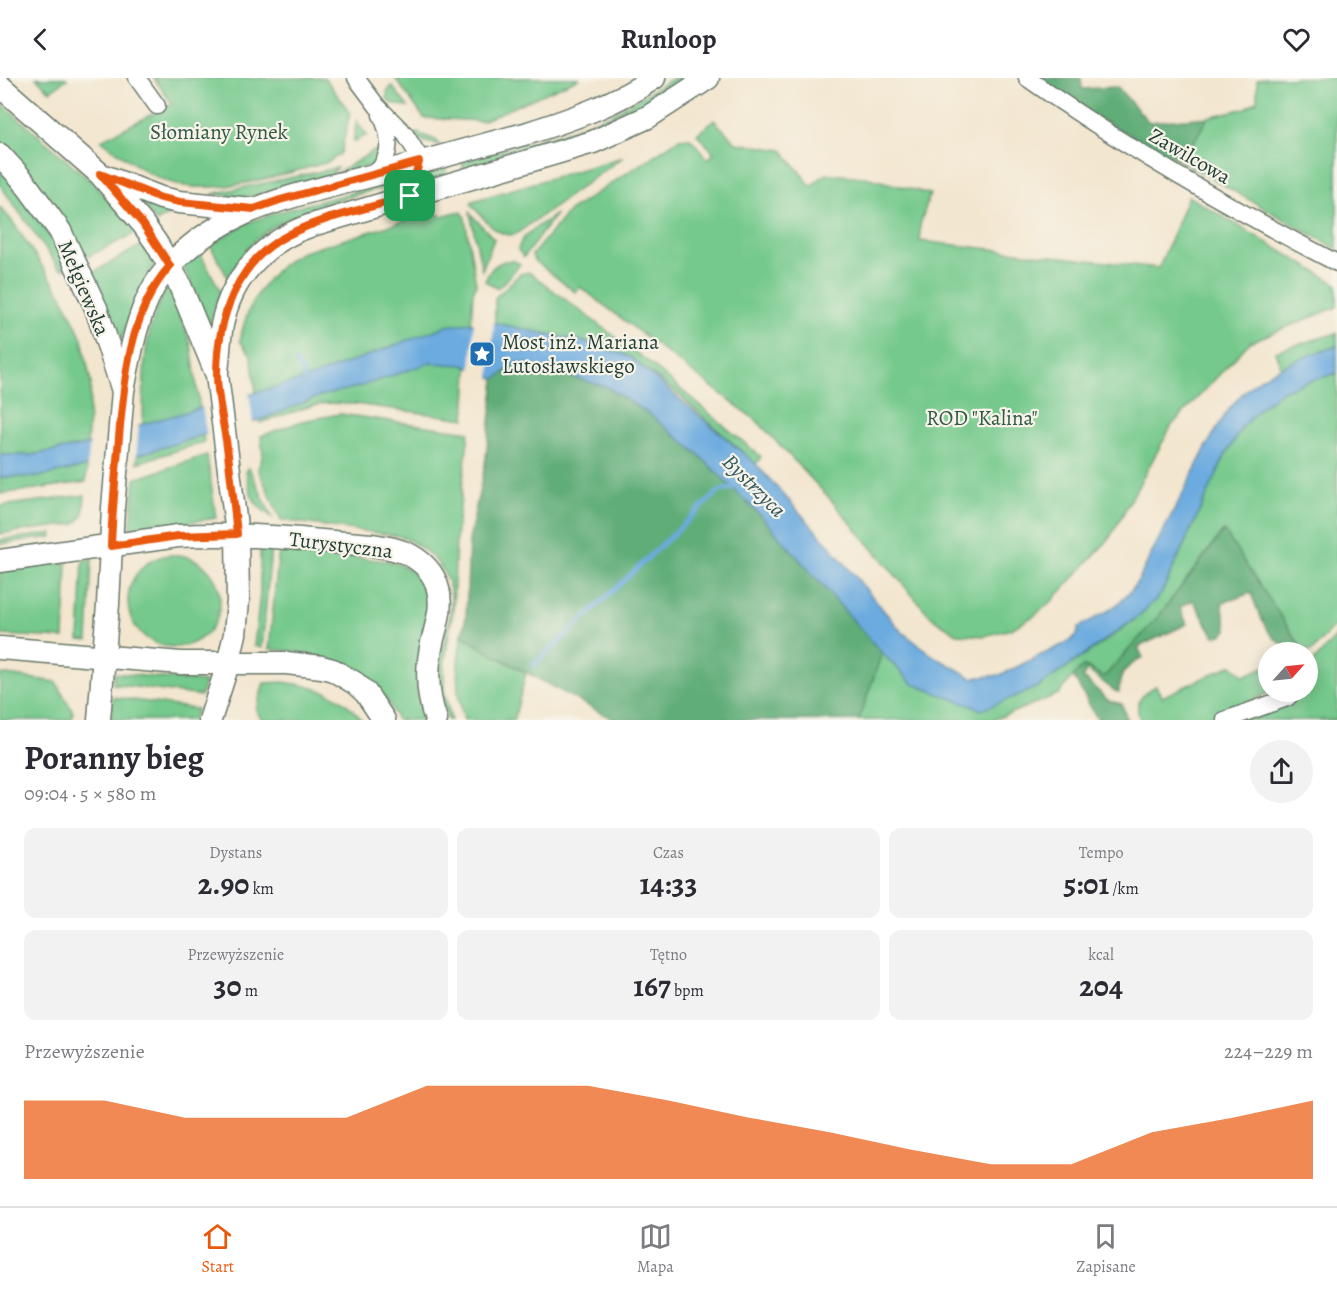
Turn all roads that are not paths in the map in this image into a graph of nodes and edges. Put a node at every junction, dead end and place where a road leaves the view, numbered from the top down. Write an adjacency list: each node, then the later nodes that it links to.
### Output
1 (137, 78): 7 (street)
2 (356, 78): 8 (street)
3 (654, 78): 10 (main road)
4 (708, 78): 13 (main road)
5 (1027, 78): 15 (street, Zawilcowa)
6 (0, 86): 11 (main road)
7 (157, 106)
8 (377, 106): 10 (street); 12 (street)
9 (0, 155): 18 (main road, Mełgiewska)
10 (419, 162): 12 (main road); 13 (street)
11 (100, 174): 14 (main road); 16 (main road)
12 (375, 174): 14 (main road)
13 (410, 196): 17 (main road)
14 (254, 209): 16 (main road)
15 (1337, 263)
16 (170, 266): 17 (main road); 18 (main road)
17 (217, 375): 19 (main road)
18 (123, 391): 20 (main road, Mełgiewska)
19 (237, 534): 20 (main road, Turystyczna); 24 (main road); 29 (main road, Turystyczna)
20 (111, 546): 21 (main road, Turystyczna); 23 (main road, Mełgiewska)
21 (0, 561)
22 (0, 648): 23 (main road)
23 (104, 657): 24 (main road); 27 (main road)
24 (228, 664): 26 (main road); 28 (main road)
25 (1276, 702): 30 (street)
26 (376, 715)
27 (99, 720)
28 (210, 720)
29 (436, 720)
30 (1225, 720)

